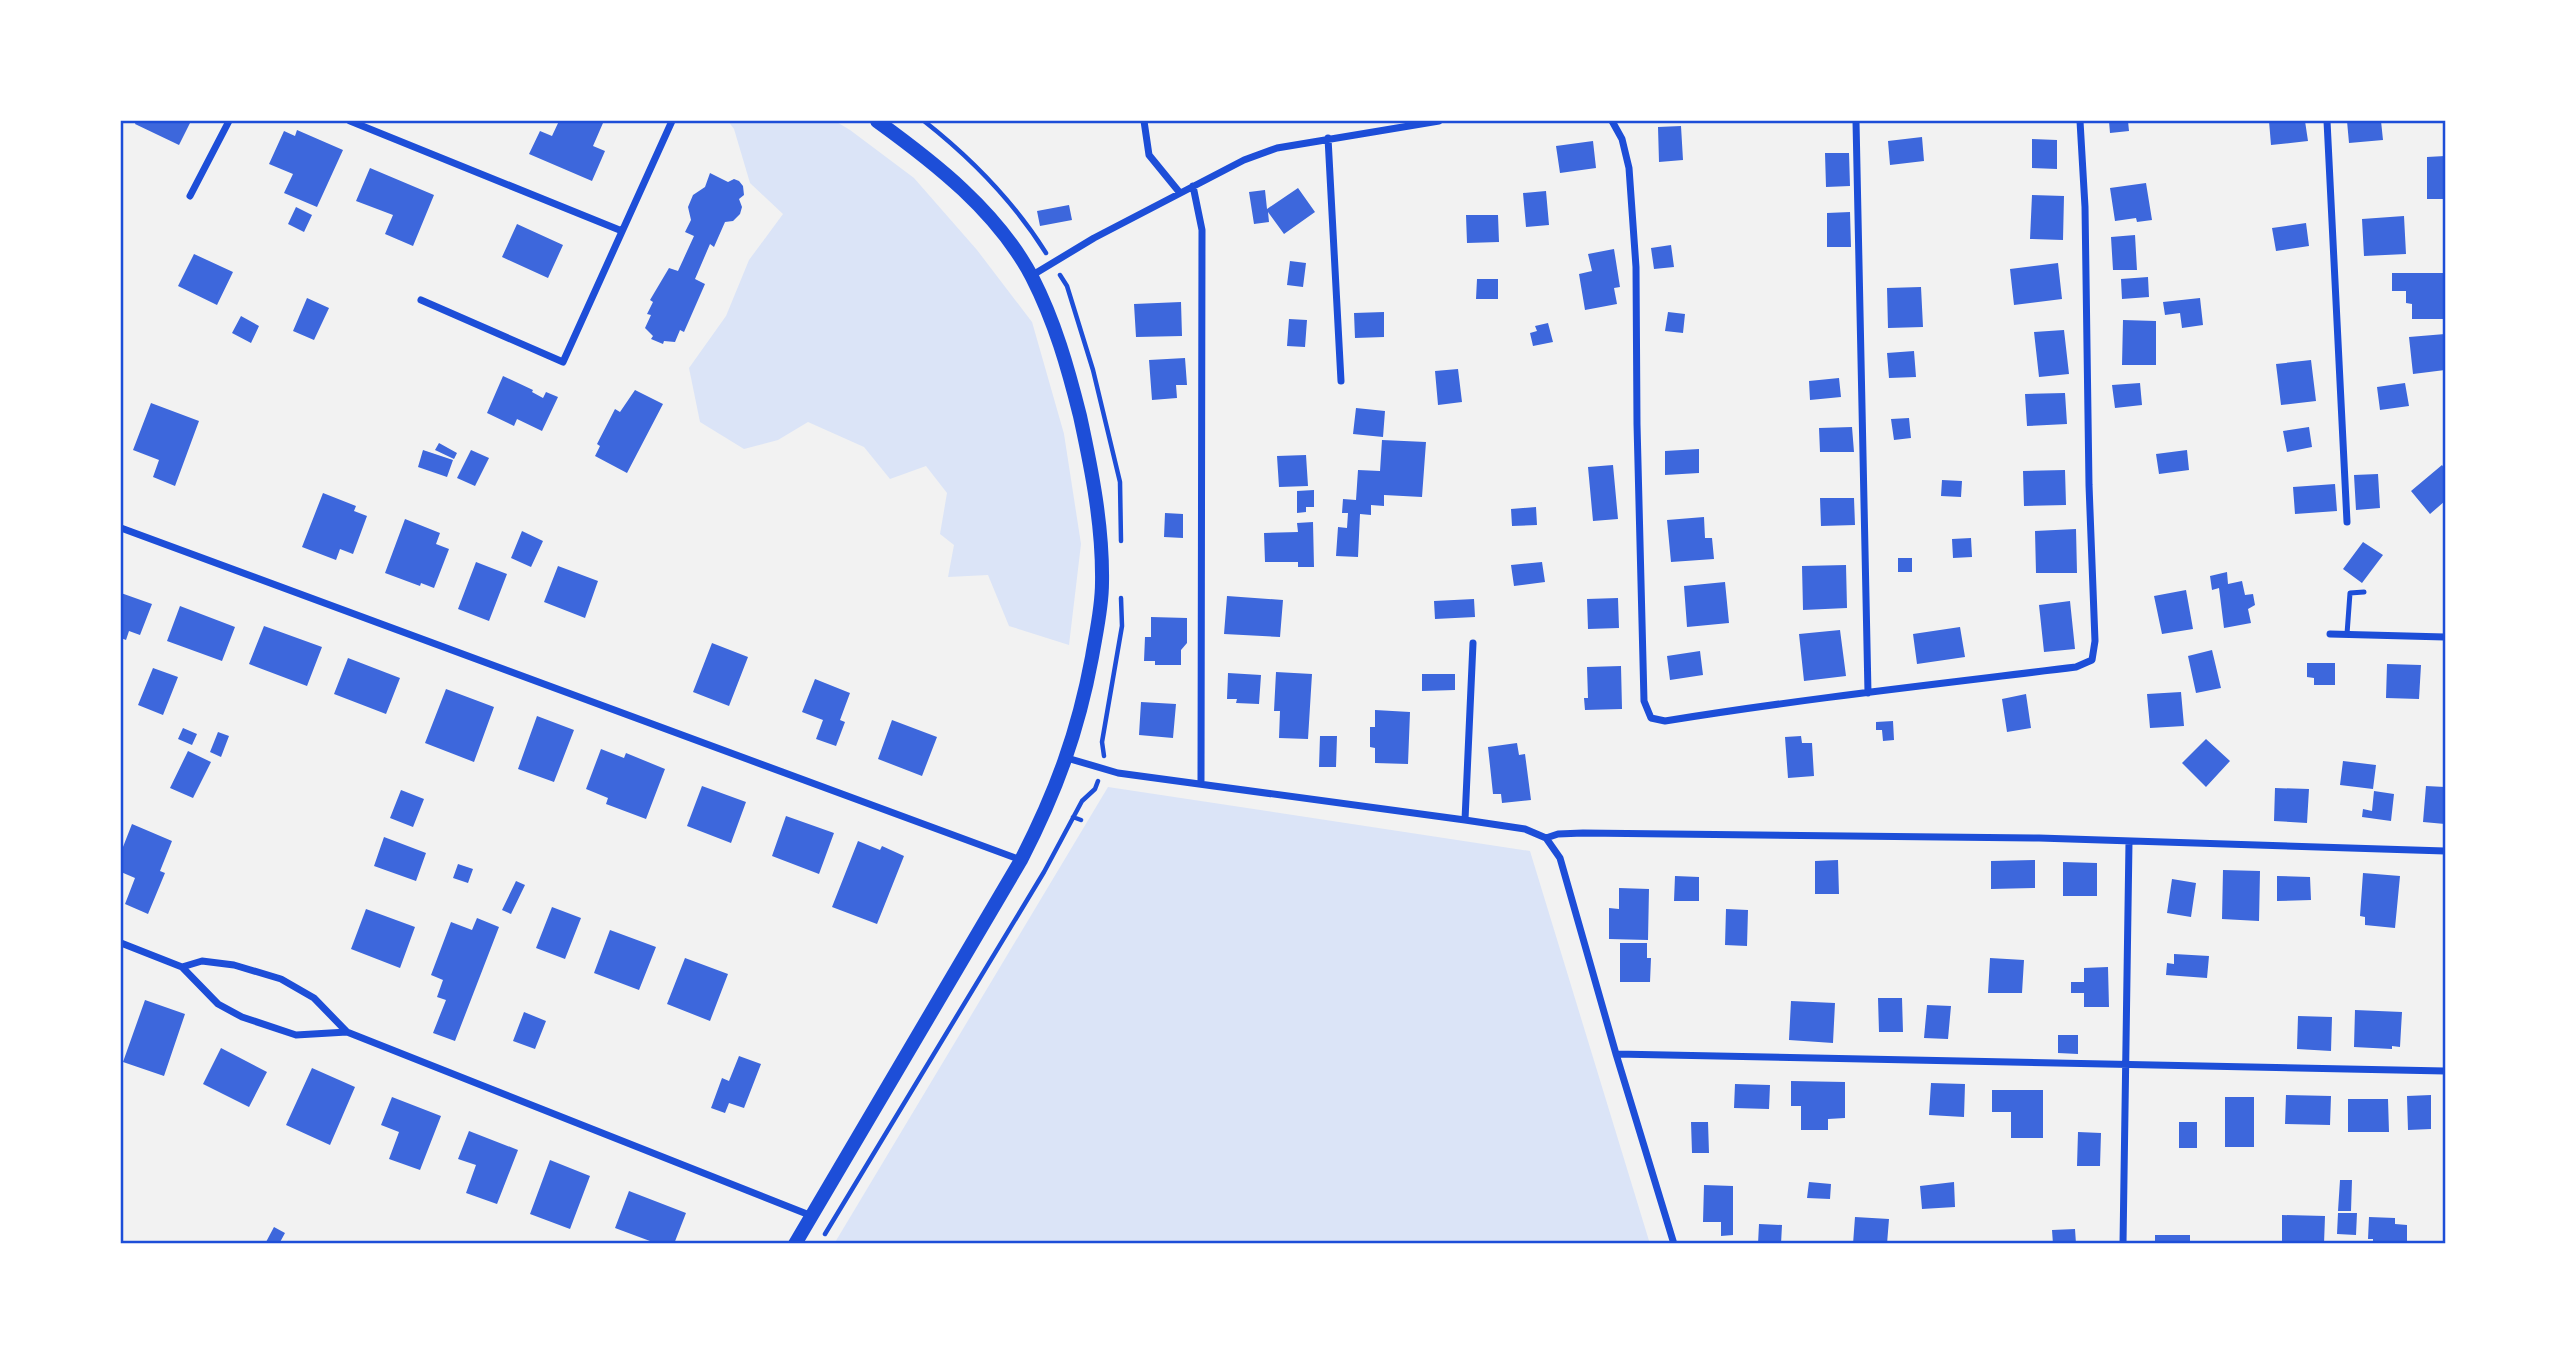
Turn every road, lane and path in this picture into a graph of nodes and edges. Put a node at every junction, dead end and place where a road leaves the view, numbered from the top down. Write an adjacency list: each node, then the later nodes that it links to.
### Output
1 (229, 121): 14 (street)
2 (350, 121): 15 (street)
3 (672, 121): 15 (street)
4 (877, 121): 16 (main road)
5 (1144, 121): 13 (street)
6 (1439, 121): 11 (street)
7 (1612, 121): 26 (street)
8 (1856, 121): 26 (street)
9 (2080, 121): 26 (street)
10 (2327, 121): 19 (street)
11 (1328, 138): 12 (street); 18 (street)
12 (1193, 186): 13 (street); 29 (street)
13 (1180, 193): 16 (street)
14 (190, 196)
15 (622, 231): 17 (street)
16 (1031, 276): 27 (main road)
17 (421, 300)
18 (1341, 381)
19 (2347, 522)
20 (121, 528): 36 (street)
21 (2364, 592): 23 (lane)
22 (2330, 634): 23 (street)
23 (2347, 634): 24 (street)
24 (2445, 637)
25 (1473, 643): 32 (street)
26 (1868, 693)
27 (1067, 758): 28 (street); 36 (main road)
28 (1102, 769): 29 (street); 30 (path)
29 (1201, 783): 32 (street)
30 (1073, 817): 31 (path); 45 (path)
31 (1081, 820)
32 (1465, 820): 33 (street)
33 (1546, 838): 34 (street); 40 (street)
34 (2129, 842): 35 (street); 41 (street)
35 (2445, 851)
36 (1021, 860): 43 (main road)
37 (121, 943): 38 (street)
38 (182, 967): 39 (street); 39 (street)
39 (347, 1032): 43 (street)
40 (1616, 1054): 41 (street); 46 (street)
41 (2126, 1065): 42 (street); 47 (street)
42 (2445, 1071)
43 (812, 1216): 44 (main road)
44 (795, 1244)
45 (818, 1244)
46 (1674, 1244)
47 (2123, 1244)

